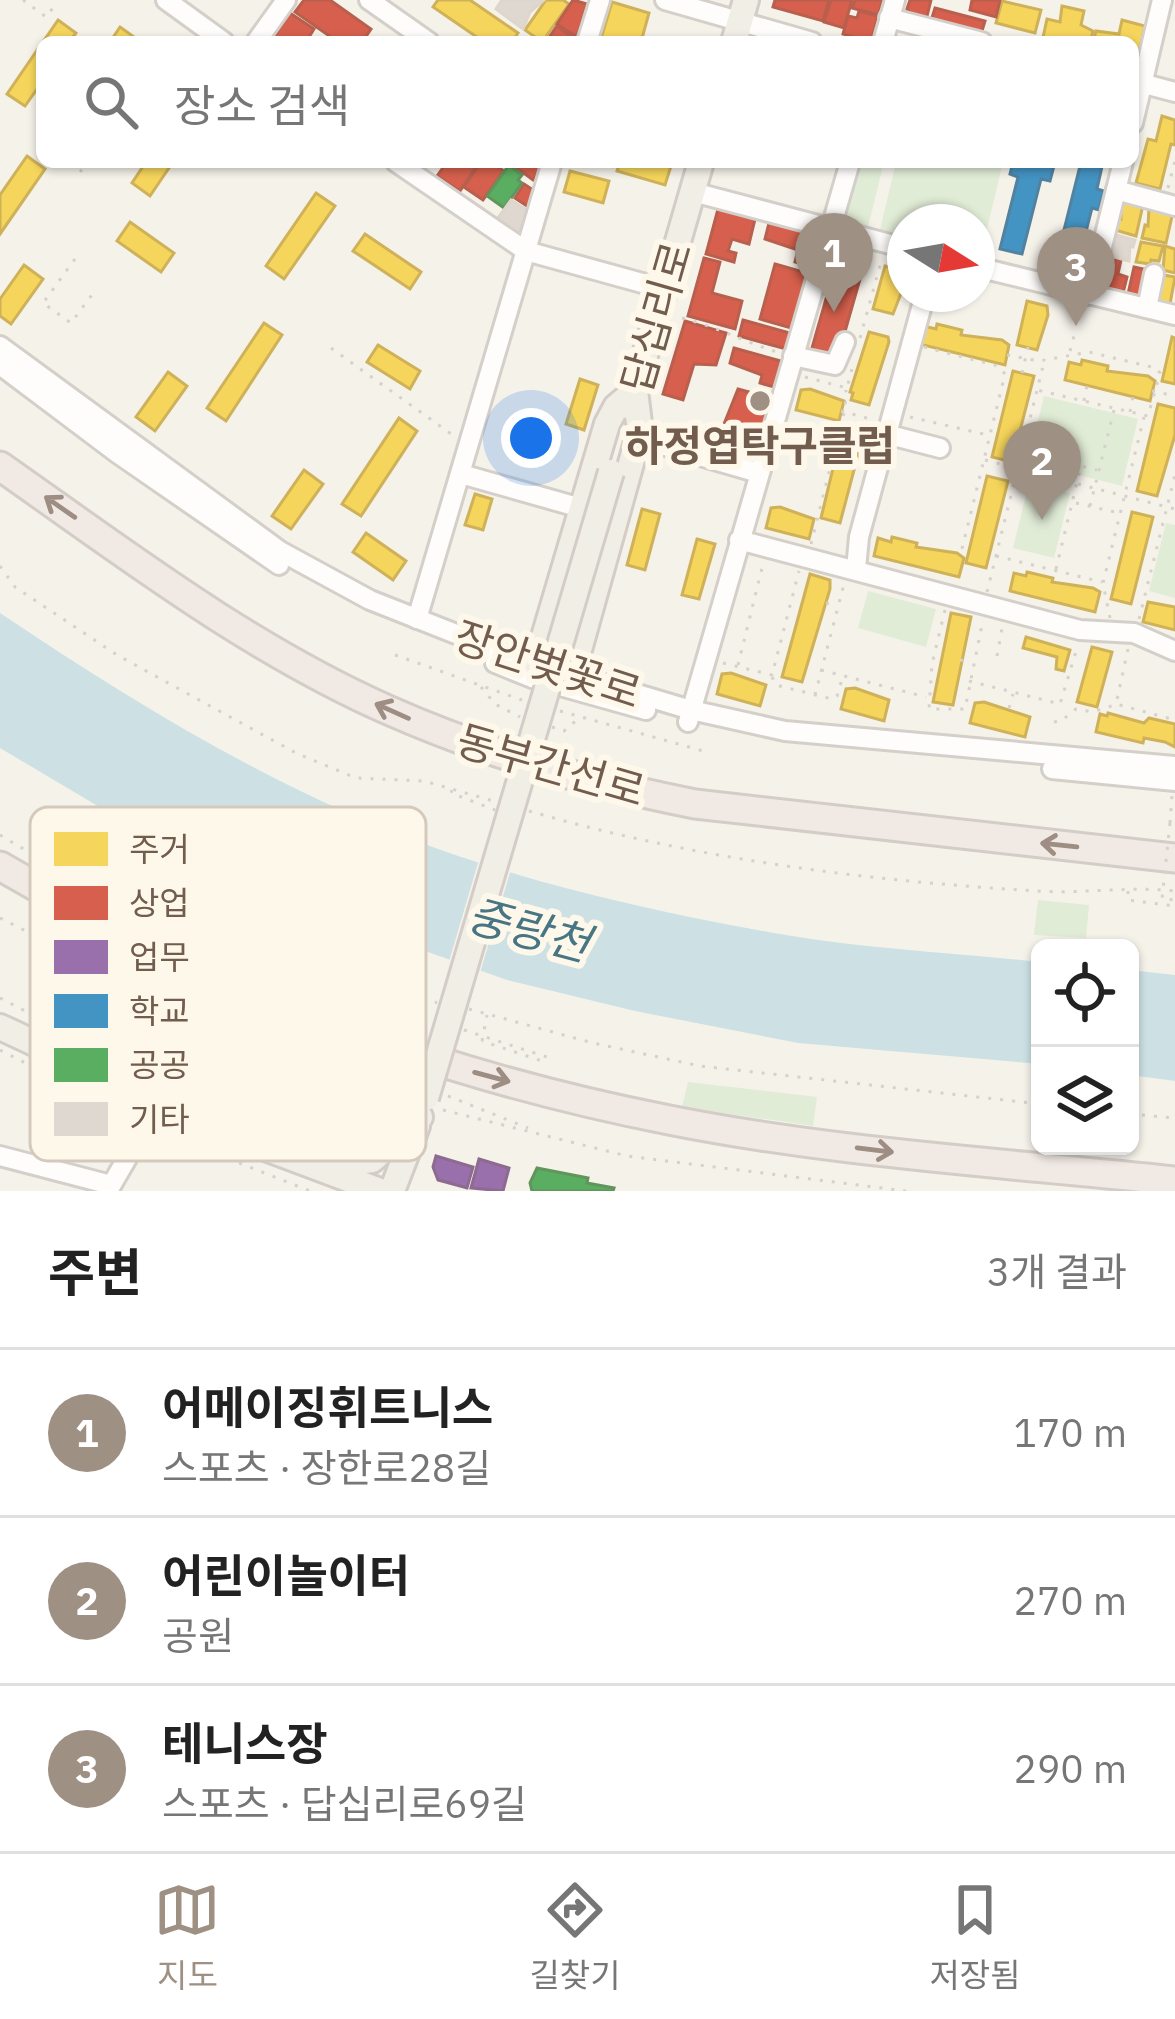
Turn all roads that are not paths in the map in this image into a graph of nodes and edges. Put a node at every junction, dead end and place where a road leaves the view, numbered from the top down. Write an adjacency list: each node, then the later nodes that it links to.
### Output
1 (286, 0): 10 (street)
2 (369, 0): 11 (street)
3 (665, 0): 8 (street)
4 (1162, 0): 15 (street)
5 (168, 1): 9 (street)
6 (597, 1): 12 (street)
7 (892, 9): 14 (street)
8 (740, 21): 13 (street)
9 (216, 36)
10 (260, 36)
11 (420, 36)
12 (588, 36)
13 (791, 36)
14 (966, 36)
15 (1139, 79)
16 (1139, 82): 17 (street)
17 (1175, 92)
18 (405, 168): 28 (street)
19 (550, 168): 28 (street)
20 (699, 168): 24 (main road, 답십리로)
21 (848, 168): 26 (street)
22 (1122, 168): 23 (street)
23 (1116, 190): 25 (street); 32 (street)
24 (693, 192): 26 (street); 31 (main road, 답십리로)
25 (1169, 205)
26 (830, 230): 27 (street); 38 (street)
27 (887, 244)
28 (526, 251): 31 (street); 46 (street)
29 (995, 271): 32 (street)
30 (1154, 274): 33 (street)
31 (664, 289): 40 (main road, 답십리로)
32 (1090, 295): 33 (street)
33 (1147, 308): 34 (street)
34 (1174, 309)
35 (920, 312): 42 (street)
36 (845, 342): 38 (street)
37 (0, 346): 41 (street, 장안벚꽃로)
38 (789, 359): 47 (street)
39 (0, 365): 41 (street, 장안벚꽃로)
40 (635, 392): 43 (main road); 48 (main road); 64 (main road, 답십리로, bridge)
41 (99, 416): 51 (street, 장안벚꽃로); 55 (street, 장안벚꽃로)
42 (889, 423): 44 (street); 50 (street)
43 (638, 438): 47 (street, 답십리로); 54 (main road)
44 (940, 448)
45 (0, 466): 58 (highway, 동부간선로, one-way to 45)
46 (460, 473): 48 (street); 51 (street)
47 (759, 473): 49 (street)
48 (581, 508): 53 (main road)
49 (739, 540): 50 (street); 55 (street)
50 (851, 572): 52 (street)
51 (418, 619): 53 (street, 장안벚꽃로)
52 (1175, 652)
53 (536, 664): 54 (street, 장안벚꽃로)
54 (572, 675): 55 (street, 장안벚꽃로)
55 (689, 716): 56 (street, 장안벚꽃로); 57 (street, 장안벚꽃로)
56 (1175, 766)
57 (1174, 785)
58 (1175, 857)
59 (0, 866): 60 (highway, one-way to 60)
60 (30, 883)
61 (0, 1027): 62 (main road)
62 (30, 1044)
63 (426, 1057): 71 (highway, one-way to 71)
64 (426, 1095)
65 (0, 1156): 72 (street)
66 (126, 1161): 72 (street)
67 (270, 1161): 70 (main road)
68 (369, 1161): 70 (main road)
69 (403, 1161): 74 (main road)
70 (314, 1179): 73 (main road)
71 (1175, 1180)
72 (109, 1188)
73 (380, 1191)
74 (392, 1191)

